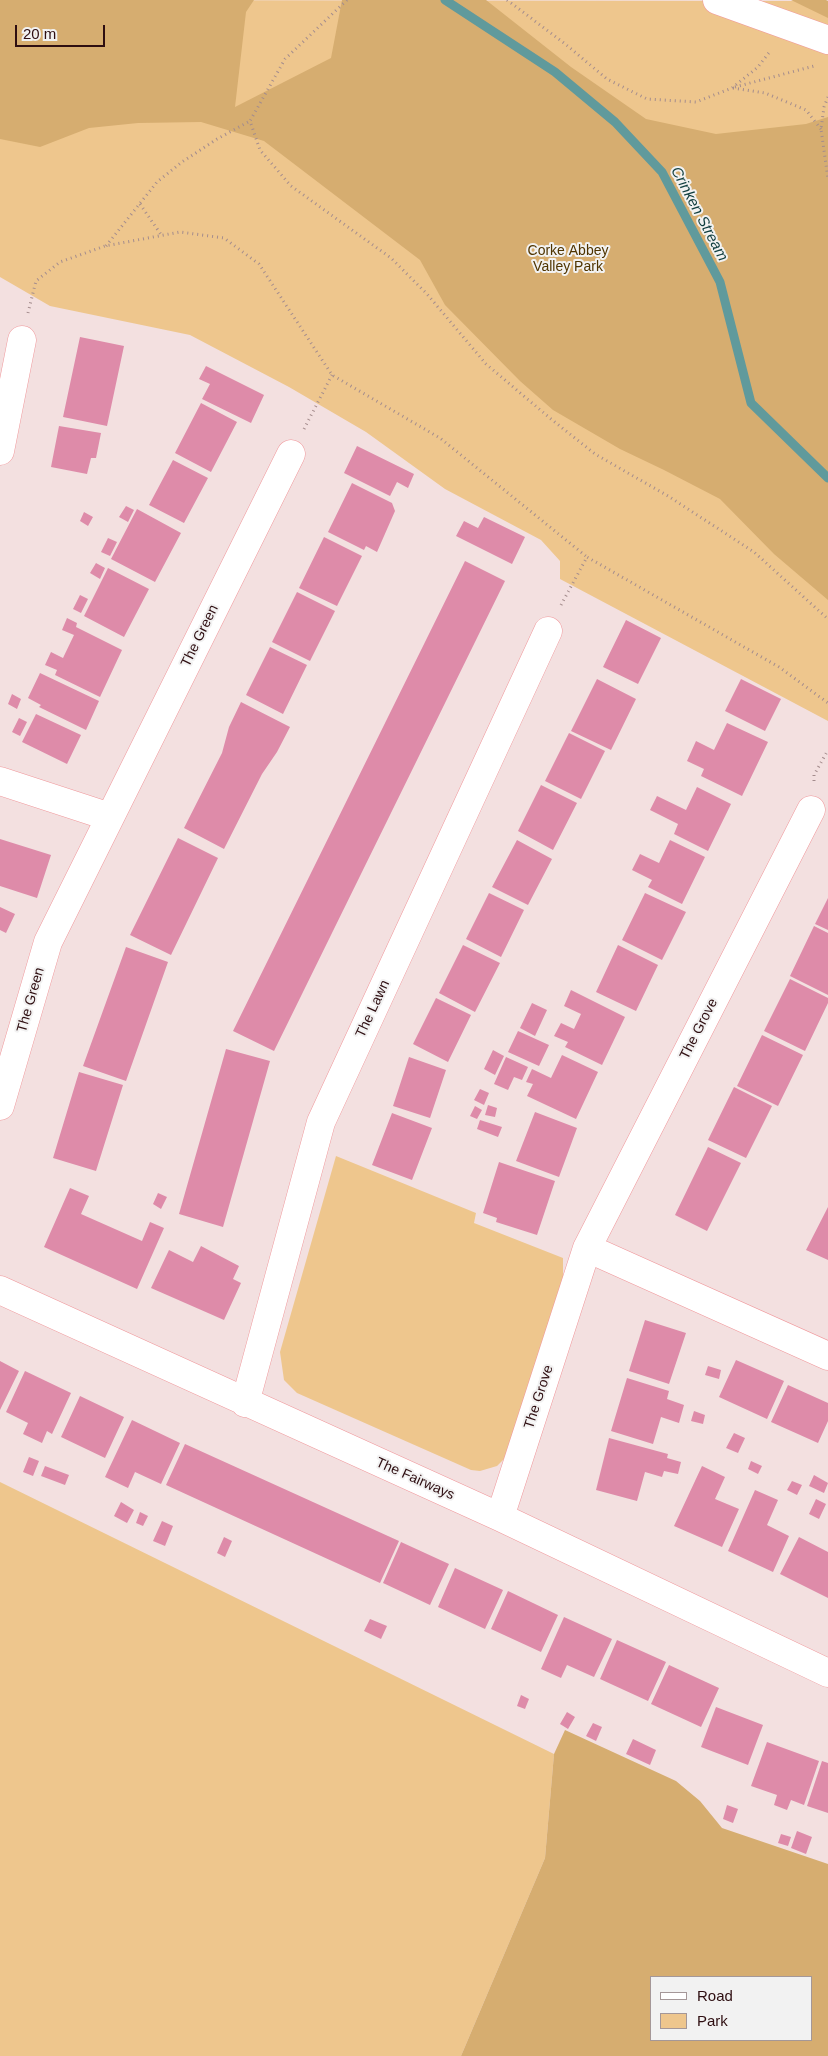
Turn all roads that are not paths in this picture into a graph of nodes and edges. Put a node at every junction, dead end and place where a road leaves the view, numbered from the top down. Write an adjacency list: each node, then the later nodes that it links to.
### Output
1 (717, 0): 2 (street)
2 (823, 53)
3 (22, 340): 4 (street)
4 (0, 451)
5 (291, 454): 9 (street, The Green)
6 (548, 631): 14 (street, The Lawn)
7 (0, 781): 9 (street)
8 (811, 810): 11 (street, The Grove)
9 (110, 818): 10 (street, The Green)
10 (0, 1106)
11 (587, 1248): 13 (street); 15 (street, The Grove)
12 (0, 1290): 14 (street, The Fairways)
13 (828, 1356)
14 (246, 1403): 15 (street, The Fairways)
15 (500, 1517): 16 (street, The Fairways)
16 (828, 1674)

